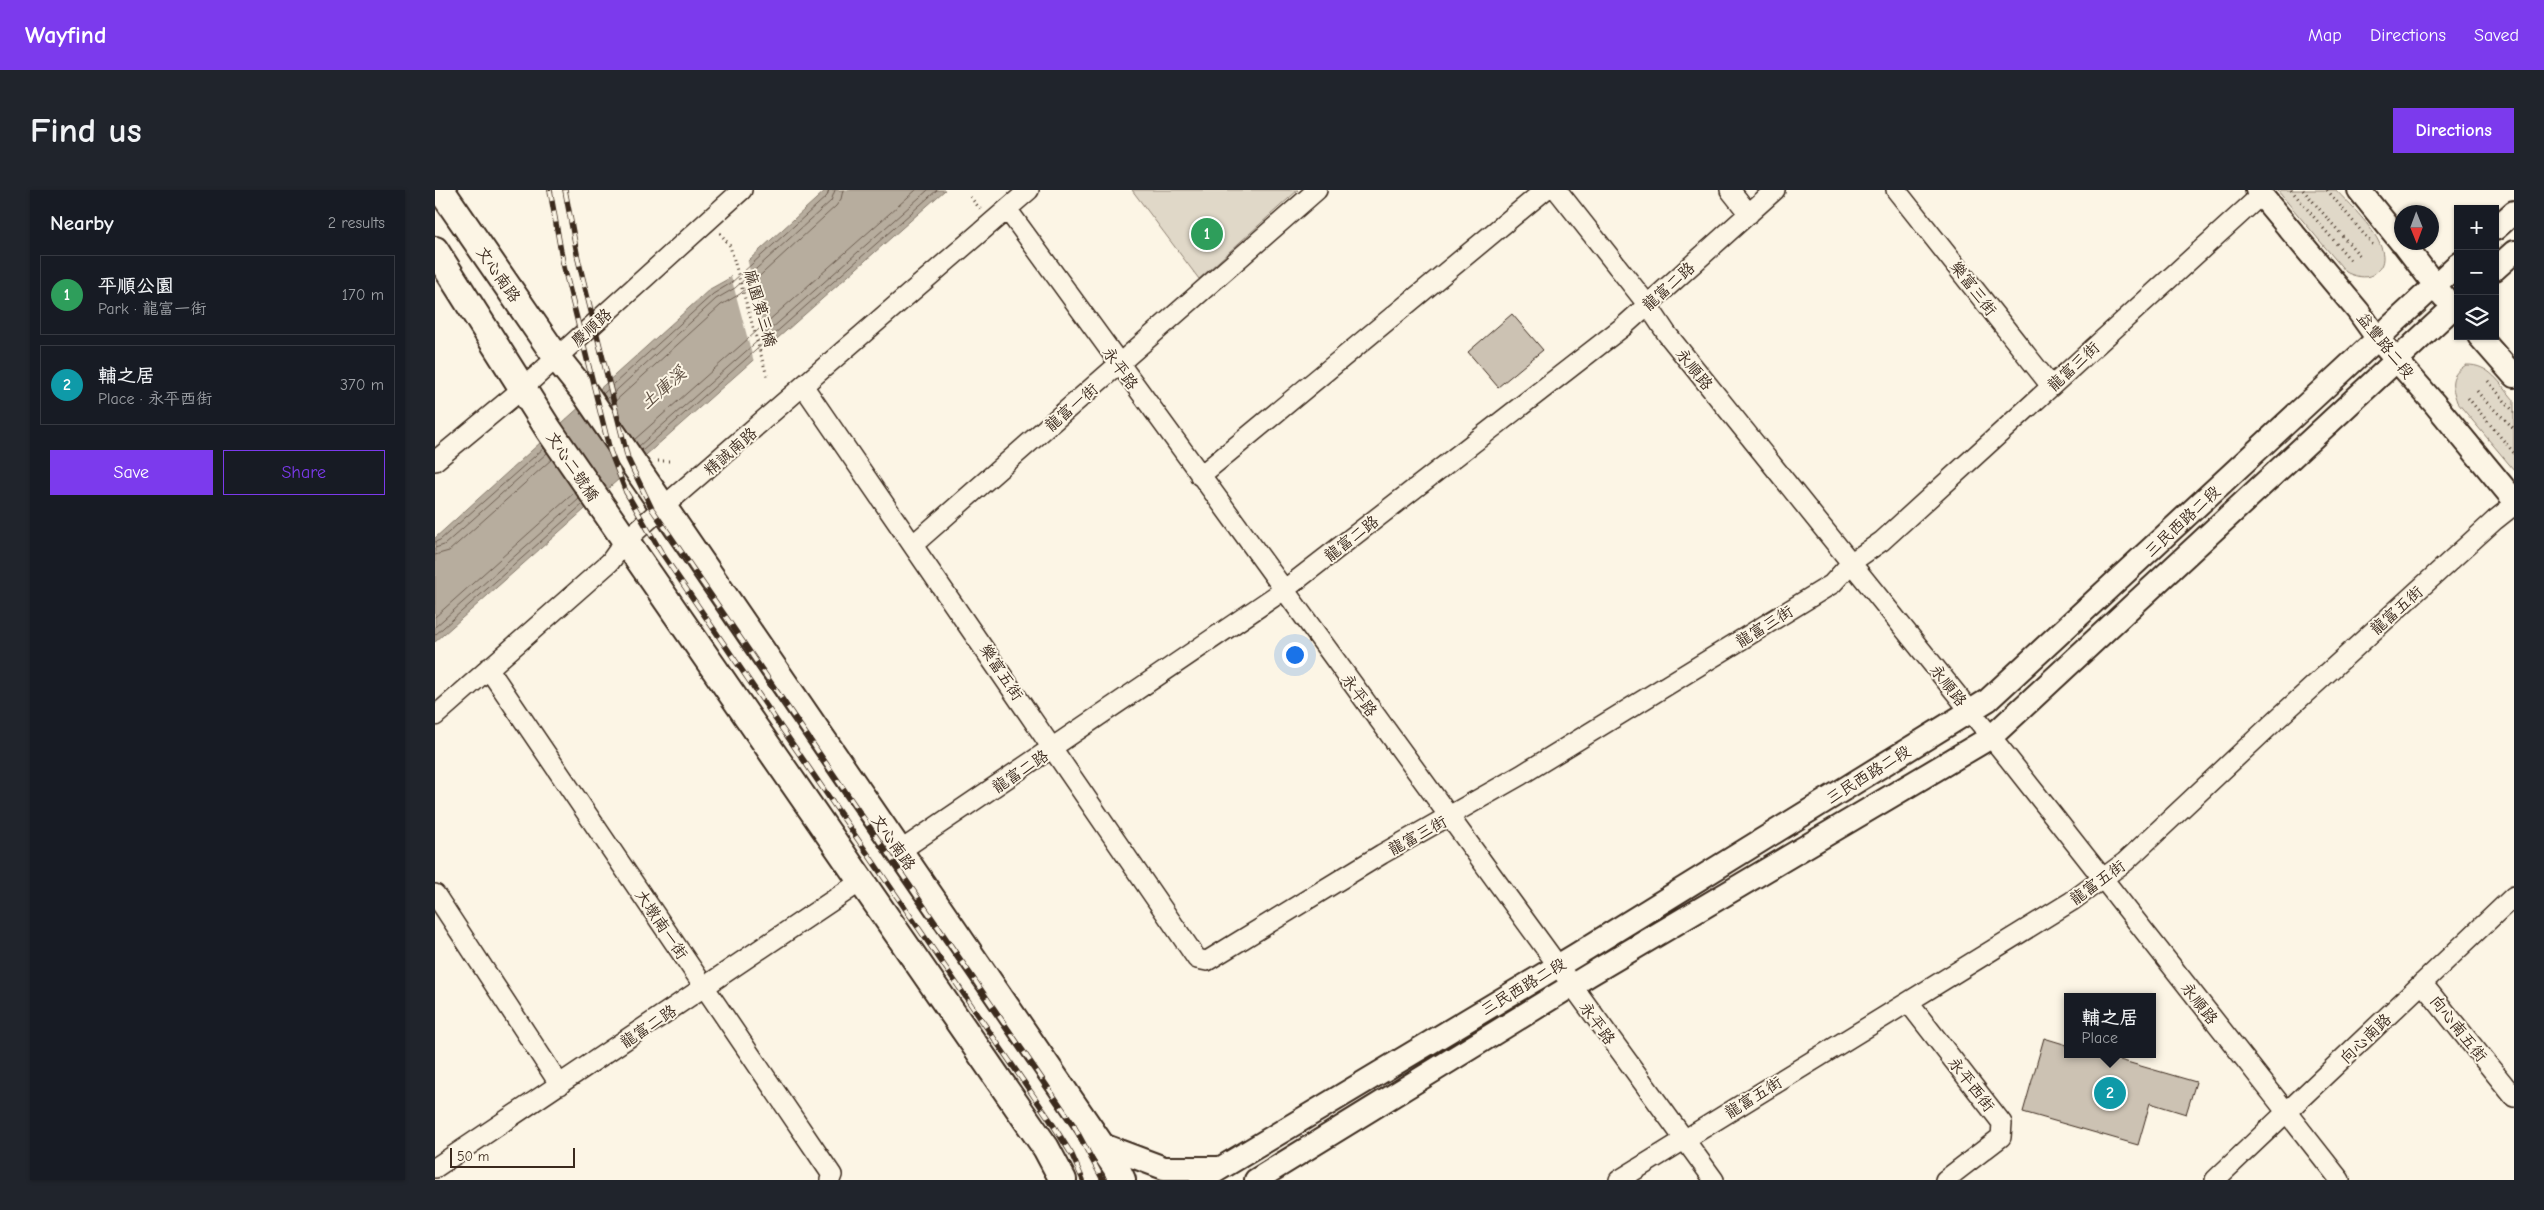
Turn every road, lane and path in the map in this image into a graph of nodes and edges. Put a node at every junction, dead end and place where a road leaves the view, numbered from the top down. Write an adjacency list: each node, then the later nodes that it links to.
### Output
1 (441, 190): 37 (main road, 文心南路)
2 (742, 190): 37 (street, 慶順路)
3 (1029, 190): 16 (street, 精誠南路)
4 (1317, 190): 39 (street, 龍富一街)
5 (1545, 190): 54 (street)
6 (1557, 190): 32 (street, 永順路)
7 (1729, 190): 19 (street)
8 (1775, 190): 19 (street, 龍富二路)
9 (1896, 190): 43 (street, 樂富三街)
10 (2291, 190): 28 (path)
11 (2303, 190): 27 (path)
12 (2327, 190): 22 (path)
13 (2359, 190): 21 (street)
14 (2259, 192): 35 (street, 益豐路二段); 43 (street, 龍富三街)
15 (970, 197): 18 (path)
16 (1007, 209): 39 (street, 永平路); 44 (street, 精誠南路)
17 (2514, 212): 20 (street)
18 (984, 213)
19 (1749, 214): 32 (street, 龍富二路)
20 (2499, 226)
21 (2394, 232)
22 (2373, 244)
23 (731, 246): 40 (path, 麻園第三橋)
24 (435, 250): 45 (main road)
25 (2408, 250): 31 (street)
26 (2514, 252): 29 (street)
27 (2359, 256)
28 (2352, 262)
29 (2499, 265)
30 (2454, 268): 31 (street, 三民西路二段)
31 (2435, 286): 33 (street); 35 (street, 三民西路二段)
32 (1647, 304): 60 (street, 永順路); 61 (street, 龍富二路)
33 (2454, 306)
34 (2454, 310): 38 (street, 三民西路二段)
35 (2378, 339): 38 (street, 益豐路二段); 63 (street, 三民西路二段)
36 (2482, 340): 41 (street)
37 (557, 358): 45 (street, 慶順路); 57 (main road)
38 (2397, 360): 55 (street, 益豐路二段); 65 (street, 三民西路二段)
39 (1119, 364): 54 (street, 永平路); 59 (street, 龍富一街)
40 (767, 376)
41 (2514, 376)
42 (2488, 381): 48 (path)
43 (2051, 386): 60 (street, 龍富三街)
44 (804, 387): 57 (street, 精誠南路); 59 (street, 樂富五街)
45 (522, 389): 51 (street, 慶順路); 58 (main road, 文心二號橋)
46 (2477, 391): 49 (path)
47 (2467, 398): 50 (path)
48 (2514, 412)
49 (2514, 429)
50 (2514, 453)
51 (435, 460)
52 (669, 460): 53 (path)
53 (655, 462)
54 (1200, 476): 61 (street, 永平路)
55 (2514, 500)
56 (2514, 505): 69 (street, 龍富五街)
57 (663, 507): 58 (street, 精誠南路); 68 (main road, 文心南路)
58 (625, 542): 62 (street, 精誠南路); 70 (main road)
59 (914, 544): 66 (street, 樂富五街)
60 (1852, 562): 63 (street, 永順路); 67 (street, 龍富三街)
61 (1284, 590): 66 (street, 龍富二路); 67 (street, 永平路)
62 (488, 668): 64 (street, 精誠南路); 76 (street, 大墩南一街)
63 (1971, 711): 65 (street, 永順路); 74 (street, 三民西路二段)
64 (435, 716)
65 (1991, 737): 69 (street, 永順路); 77 (street, 三民西路二段)
66 (1053, 748): 68 (street, 龍富二路); 73 (street, 樂富五街)
67 (1450, 817): 73 (street, 龍富三街); 74 (street, 永平路)
68 (900, 851): 83 (main road, 文心南路)
69 (2102, 878): 78 (street, 龍富五街); 81 (street, 永順路)
70 (860, 882): 76 (street, 龍富二路); 86 (main road)
71 (435, 894): 79 (street)
72 (2514, 896): 75 (street, 向心南路)
73 (1197, 959)
74 (1557, 966): 77 (street, 永平路); 85 (street, 三民西路二段)
75 (2422, 984): 80 (street, 向心南五街); 81 (street, 向心南路)
76 (705, 987): 79 (street, 龍富二路); 87 (street, 大墩南一街)
77 (1572, 987): 82 (street, 永平路); 90 (street, 三民西路二段)
78 (1908, 1002): 82 (street, 龍富五街); 93 (street, 永平西街)
79 (561, 1085): 84 (street, 龍富二路)
80 (2514, 1097)
81 (2286, 1113): 94 (street, 向心南路); 95 (street, 永順路)
82 (1683, 1140): 91 (street, 龍富五街); 92 (street, 永平路)
83 (1101, 1144): 85 (street); 88 (main road, 文心南路)
84 (435, 1168)
85 (1221, 1168): 89 (street, 三民西路二段)
86 (1056, 1173)
87 (830, 1180)
88 (1122, 1180)
89 (1201, 1180)
90 (1256, 1180)
91 (1619, 1180)
92 (1714, 1180)
93 (1945, 1180)
94 (2215, 1180)
95 (2340, 1180)

